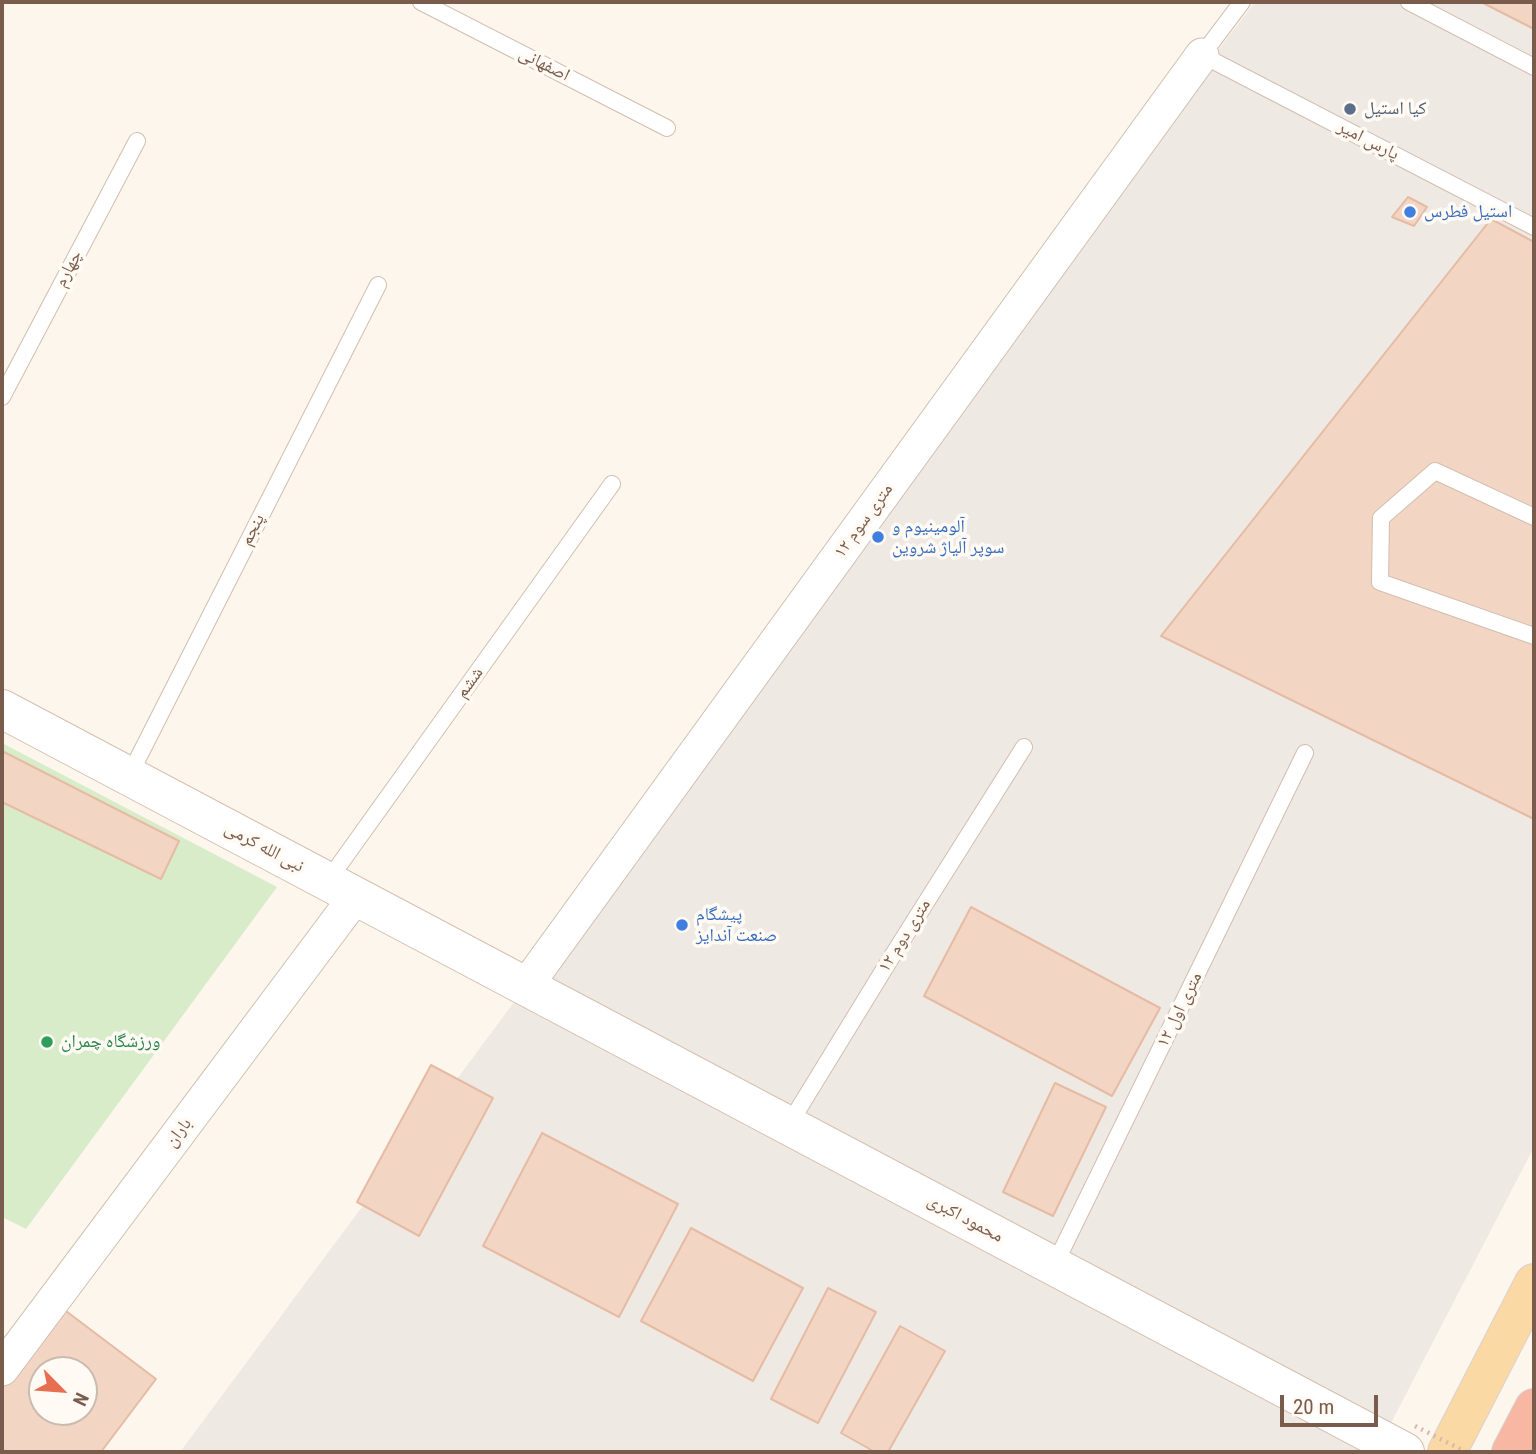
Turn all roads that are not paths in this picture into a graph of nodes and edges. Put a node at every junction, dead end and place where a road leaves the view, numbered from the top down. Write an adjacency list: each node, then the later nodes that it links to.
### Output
1 (421, 2): 6 (lane, اصفهانی)
2 (1242, 2): 4 (lane)
3 (1409, 2): 5 (lane)
4 (1202, 55): 8 (lane, پارس امیر); 19 (street, ۱۲ متری سوم)
5 (1534, 67)
6 (667, 128)
7 (137, 141): 10 (lane, چهارم)
8 (1534, 227)
9 (378, 285): 17 (lane, پنجم)
10 (2, 397)
11 (612, 484): 18 (lane, ششم)
12 (1534, 517): 13 (lane)
13 (1534, 636)
14 (2, 709): 17 (street, نبی الله کرمی)
15 (1024, 747): 20 (lane, ۱۲ متری دوم)
16 (1306, 753): 21 (lane, ۱۲ متری اول)
17 (129, 776): 18 (street, نبی الله کرمی)
18 (342, 889): 19 (street, نبی الله کرمی); 23 (street, باران)
19 (526, 986): 20 (street, محمود اکبری)
20 (788, 1126): 21 (street, محمود اکبری)
21 (1054, 1266): 25 (street, محمود اکبری)
22 (1534, 1283): 26 (main road)
23 (2, 1369)
24 (1534, 1408): 27 (highway)
25 (1410, 1439)
26 (1447, 1452)
27 (1511, 1452)

